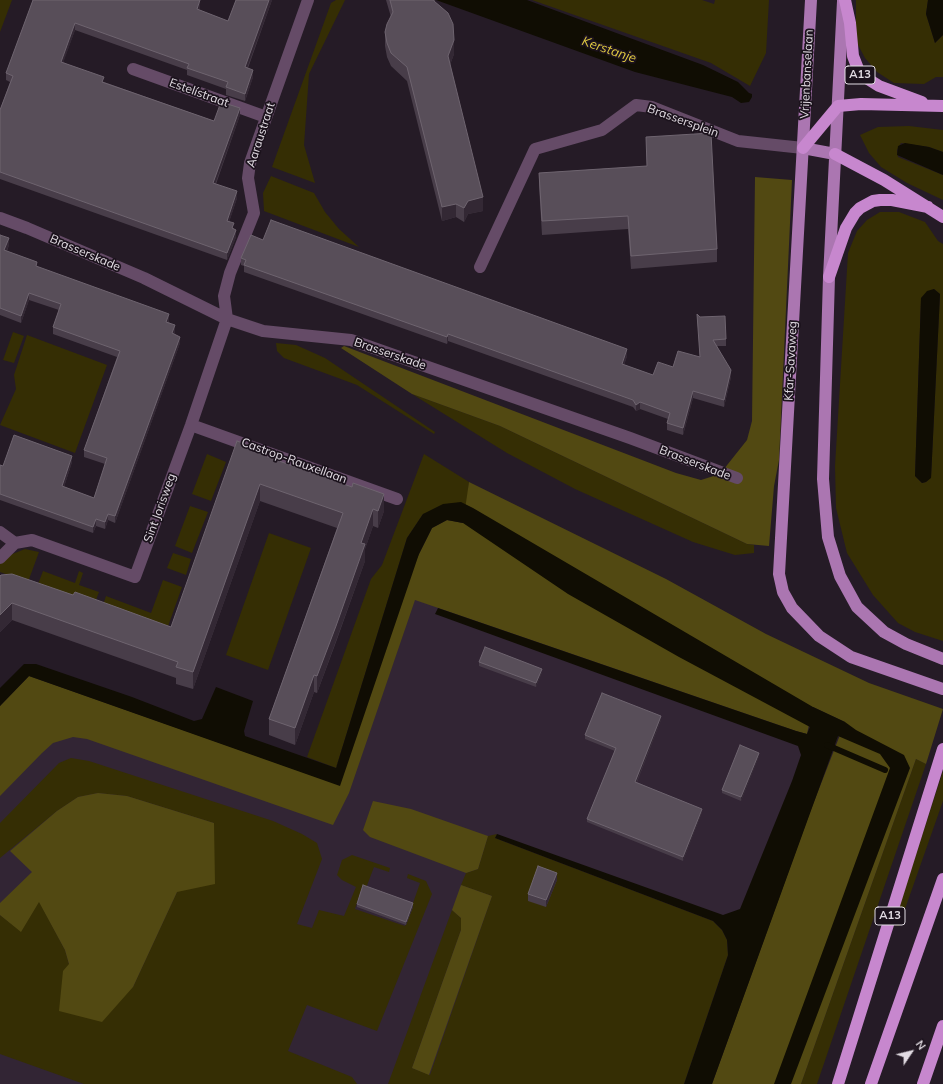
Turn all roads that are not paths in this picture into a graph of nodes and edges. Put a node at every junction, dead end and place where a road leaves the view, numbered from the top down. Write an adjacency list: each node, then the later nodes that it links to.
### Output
1 (308, 0): 8 (street, Aaraustraat)
2 (811, 0): 9 (main road, Vrijenbanselaan)
3 (844, 0): 5 (highway, A13); 6 (main road)
4 (133, 69): 8 (street, Estelístraat)
5 (930, 105): 6 (highway, A13); 7 (highway, A13)
6 (838, 106): 9 (highway); 10 (main road)
7 (943, 106)
8 (266, 117): 16 (street, Aaraustraat)
9 (804, 148): 10 (main road); 14 (street, Brassersplein); 24 (main road, Kfar-Savaweg)
10 (835, 154): 11 (highway); 15 (main road)
11 (928, 207): 12 (highway); 15 (highway)
12 (943, 216)
13 (0, 218): 16 (street, Brasserskade)
14 (480, 267)
15 (829, 277): 23 (main road)
16 (226, 319): 17 (street, Sint Jorisweg); 18 (street, Brasserskade)
17 (190, 425): 19 (street, Castrop-Rauxellaan); 21 (street, Sint Jorisweg)
18 (737, 478)
19 (398, 499)
20 (0, 532): 21 (street)
21 (15, 543): 22 (street)
22 (0, 558)
23 (938, 658)
24 (943, 689)
25 (943, 749): 28 (highway, A13)
26 (943, 879): 29 (highway)
27 (943, 1026): 30 (highway)
28 (838, 1084)
29 (872, 1084)
30 (923, 1084)

